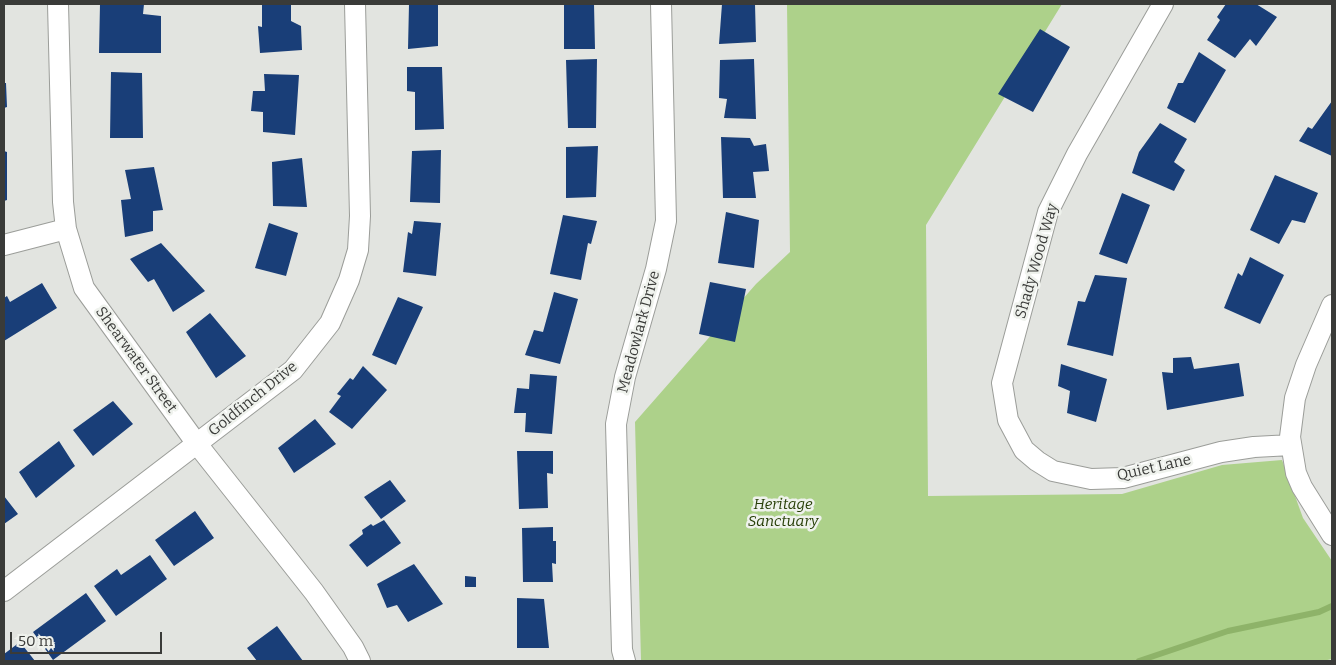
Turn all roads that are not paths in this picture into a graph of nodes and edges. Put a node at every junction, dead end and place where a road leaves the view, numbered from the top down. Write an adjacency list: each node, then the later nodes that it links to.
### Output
1 (58, 4): 5 (street, Shearwater Street)
2 (355, 4): 8 (street, Goldfinch Drive)
3 (661, 4): 14 (street, Meadowlark Drive)
4 (1163, 4): 10 (street, Shady Wood Way)
5 (66, 229): 6 (street); 8 (street, Shearwater Street)
6 (4, 245)
7 (1332, 305): 9 (street)
8 (198, 444): 12 (street, Goldfinch Drive); 13 (street, Shearwater Street)
9 (1291, 445): 10 (street, Quiet Lane); 11 (street)
10 (1024, 450)
11 (1332, 535)
12 (4, 591)
13 (360, 661)
14 (624, 661)

